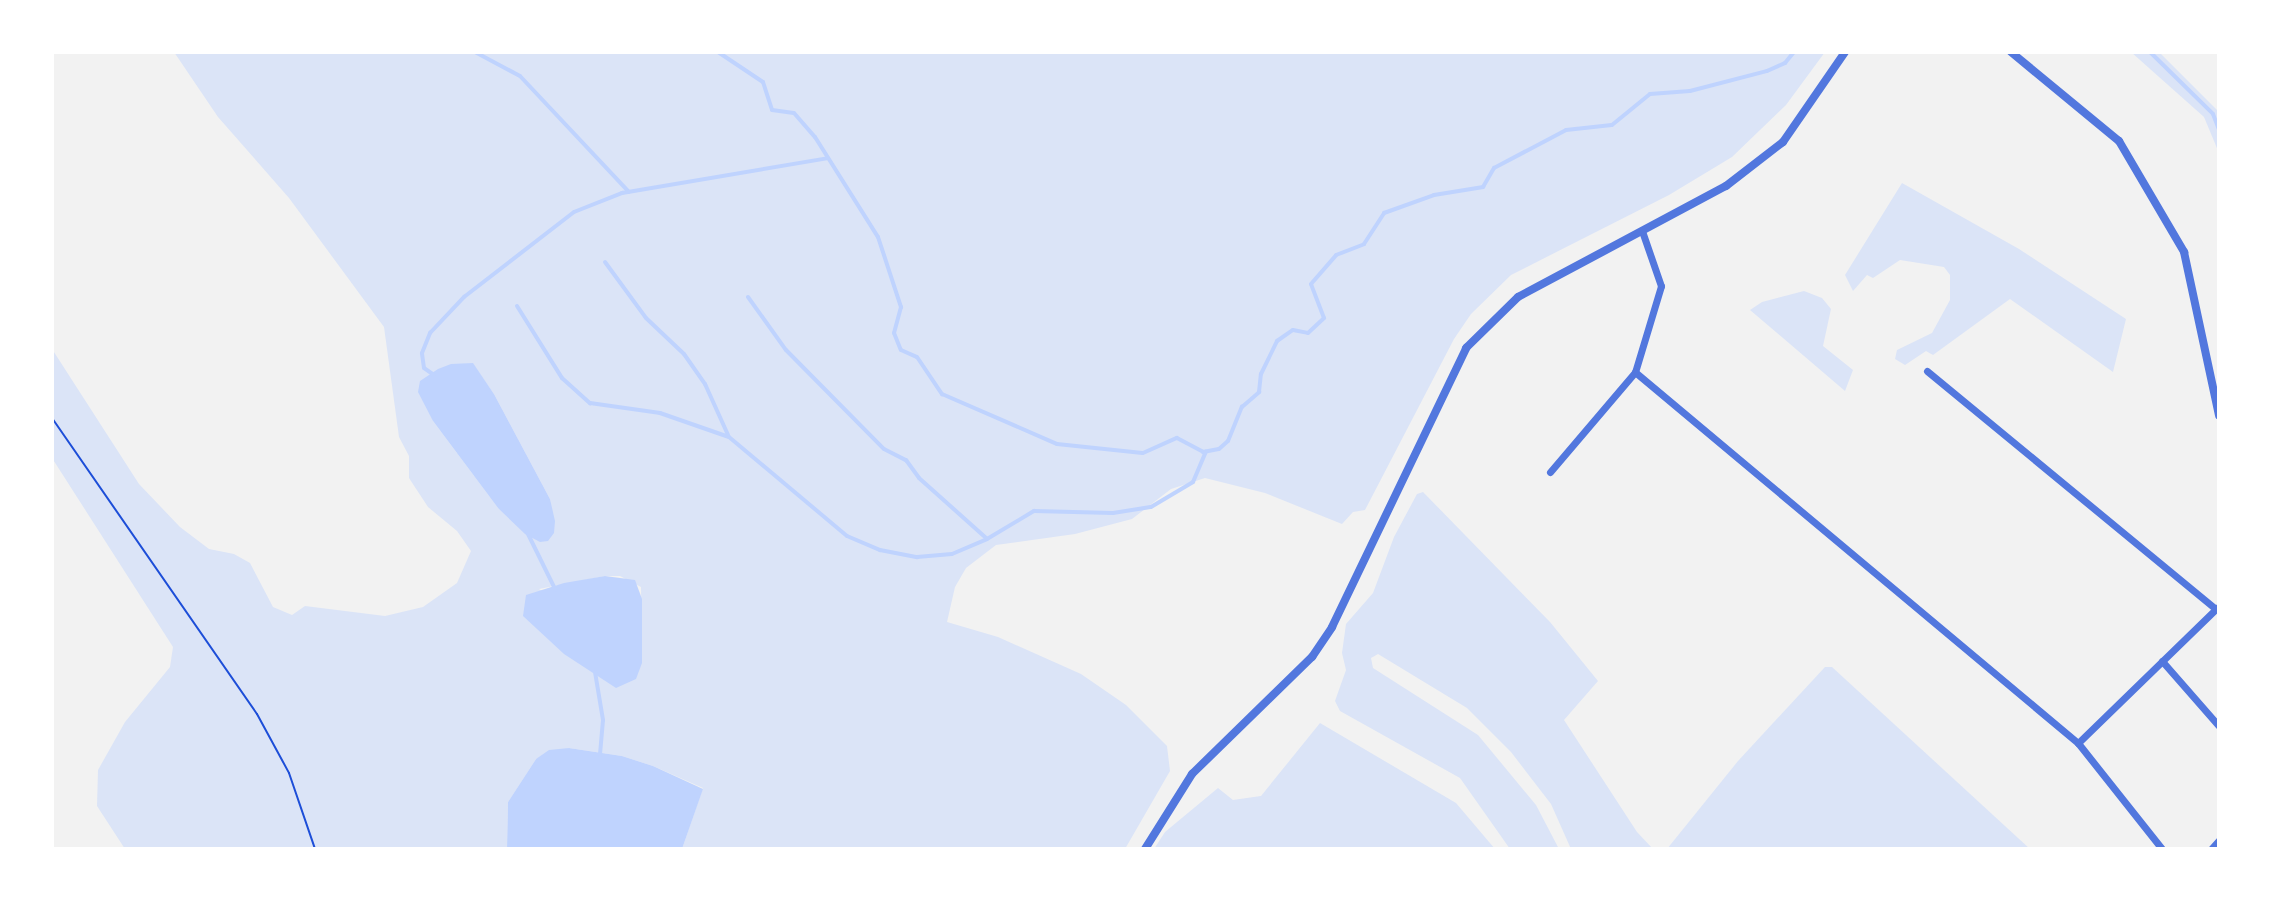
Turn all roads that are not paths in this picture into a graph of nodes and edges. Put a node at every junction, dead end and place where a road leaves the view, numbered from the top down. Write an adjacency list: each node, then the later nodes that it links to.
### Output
1 (1845, 52): 3 (street)
2 (2011, 52): 6 (street)
3 (1642, 231): 5 (street); 13 (street)
4 (1927, 371): 8 (street)
5 (1635, 372): 7 (street); 11 (street)
6 (2219, 415)
7 (1550, 472)
8 (2217, 608): 9 (street)
9 (2162, 661): 10 (street); 11 (street)
10 (2219, 726)
11 (2078, 743): 14 (street)
12 (2219, 840): 15 (street)
13 (1145, 849)
14 (2162, 849)
15 (2211, 849)

